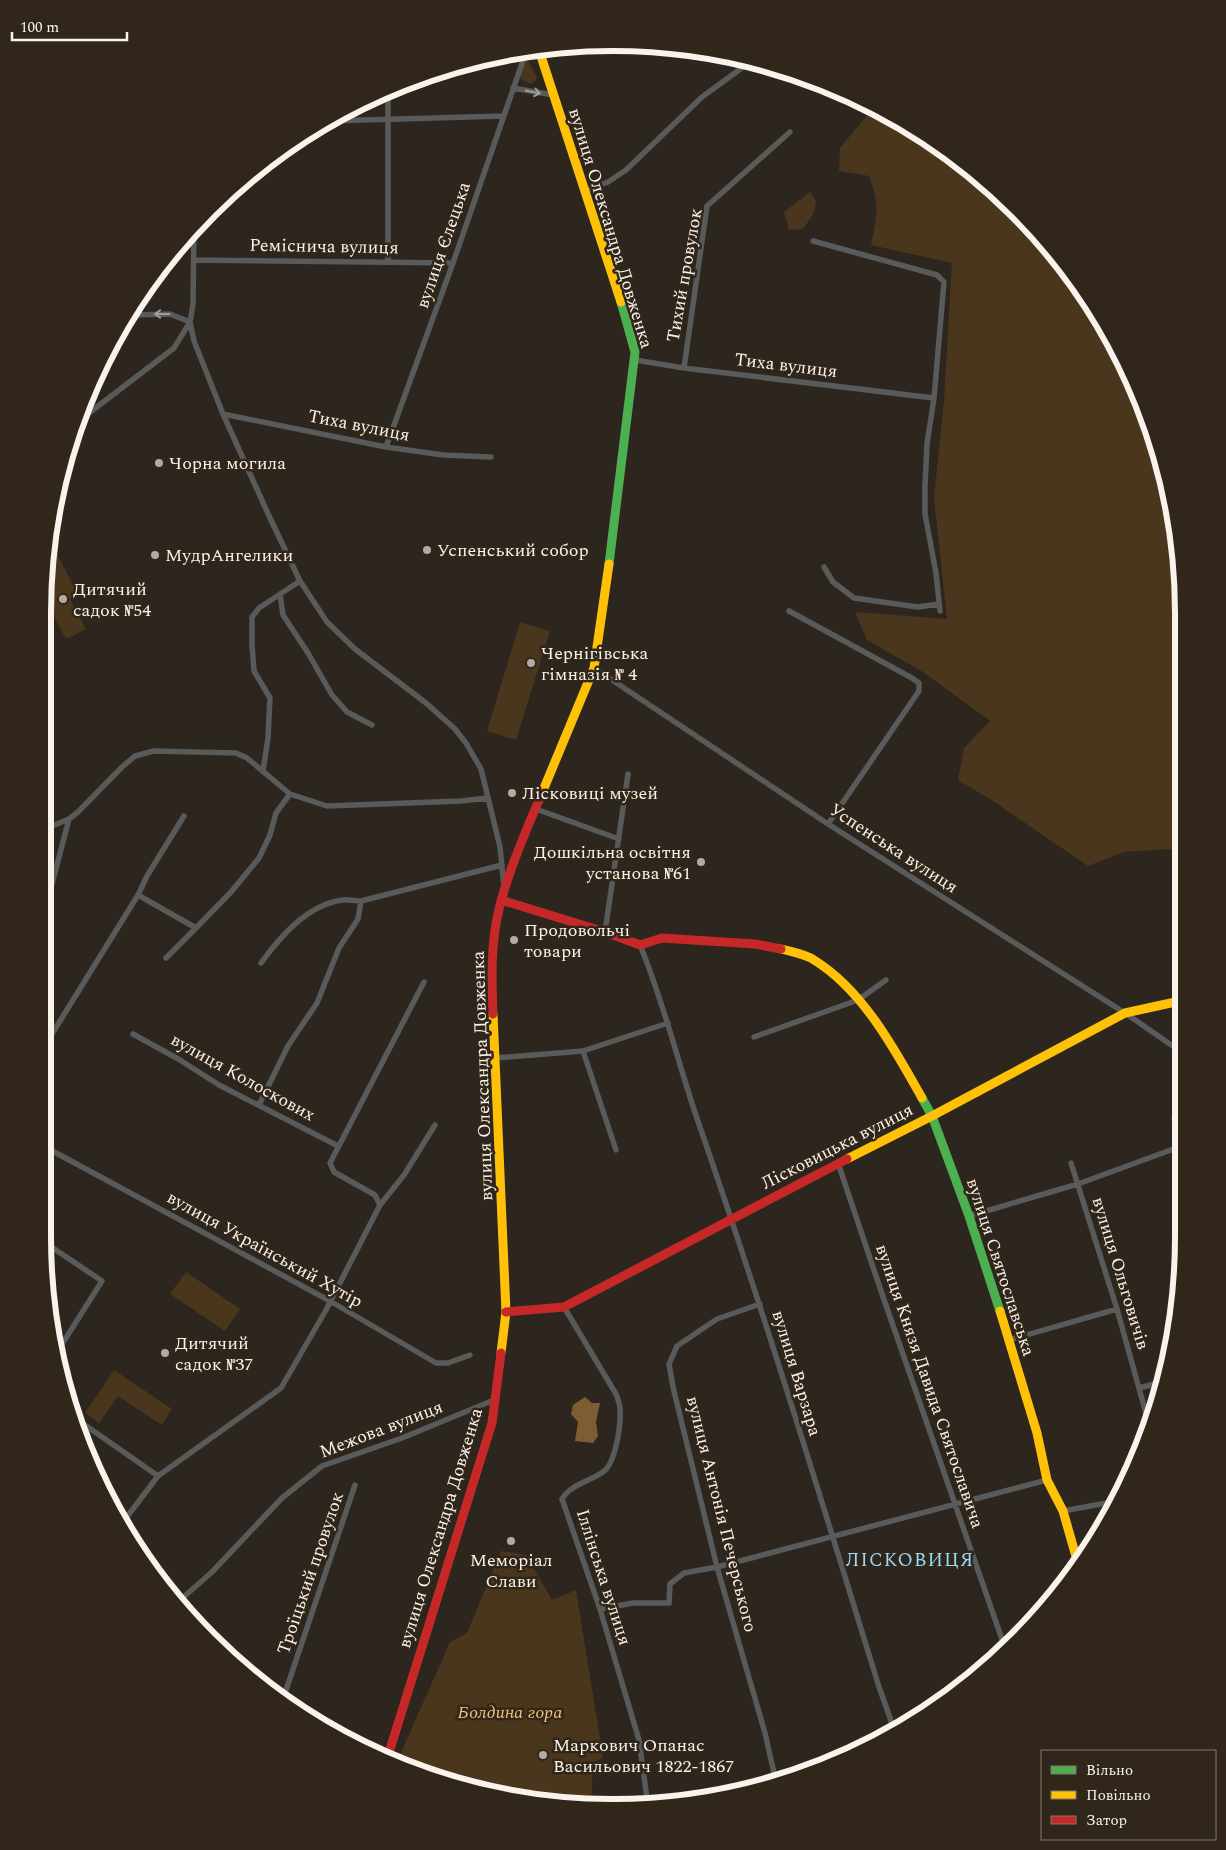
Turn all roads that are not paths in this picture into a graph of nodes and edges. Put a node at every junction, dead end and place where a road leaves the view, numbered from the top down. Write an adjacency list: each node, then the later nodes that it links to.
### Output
1 (541, 56): 5 (main road, вулиця Олександра Довженка)
2 (524, 59): 4 (street, вулиця Єлецька)
3 (744, 67): 11 (street)
4 (513, 88): 5 (street, one-way to 5); 7 (street, вулиця Єлецька)
5 (553, 95): 11 (main road, вулиця Олександра Довженка)
6 (388, 99): 8 (street)
7 (503, 116): 8 (street); 16 (street, вулиця Єлецька)
8 (387, 120): 9 (street); 15 (street)
9 (343, 121)
10 (790, 132): 20 (street, Тихий провулок)
11 (584, 191): 19 (main road, вулиця Олександра Довженка)
12 (194, 240): 14 (street)
13 (813, 241): 21 (street)
14 (194, 260): 15 (street, Реміснича вулиця); 18 (street)
15 (388, 261): 16 (street, Реміснича вулиця)
16 (453, 263): 24 (street, вулиця Єлецька)
17 (138, 315): 18 (street, one-way to 17)
18 (190, 322): 22 (street); 23 (street)
19 (635, 360): 20 (street, Тиха вулиця); 30 (main road, вулиця Олександра Довженка)
20 (684, 368): 21 (street, Тиха вулиця)
21 (934, 398): 26 (street)
22 (88, 414)
23 (223, 414): 24 (street, Тиха вулиця); 27 (street)
24 (386, 447): 25 (street, Тиха вулиця)
25 (491, 457)
26 (824, 567)
27 (300, 581): 28 (street); 35 (street)
28 (280, 594): 31 (street); 32 (street)
29 (789, 611): 39 (street)
30 (594, 668): 36 (main road, вулиця Олександра Довженка); 39 (street, Успенська вулиця)
31 (372, 725)
32 (263, 771): 34 (street); 38 (street)
33 (628, 774): 41 (street)
34 (290, 794): 35 (street); 47 (street)
35 (488, 798): 42 (street)
36 (536, 809): 41 (street); 45 (main road, вулиця Олександра Довженка)
37 (184, 816): 44 (street)
38 (69, 819): 40 (street); 43 (street)
39 (828, 824): 56 (street, Успенська вулиця)
40 (51, 826)
41 (619, 839): 48 (street)
42 (502, 865): 45 (street); 46 (street)
43 (51, 888)
44 (138, 895): 47 (street); 59 (street)
45 (503, 896): 48 (main road); 63 (main road, вулиця Олександра Довженка)
46 (361, 901): 51 (street); 64 (street)
47 (196, 928): 50 (street)
48 (605, 932): 49 (main road)
49 (640, 944): 54 (main road, вулиця Святославська); 57 (street, вулиця Варзара)
50 (166, 958)
51 (261, 964)
52 (886, 980): 54 (street)
53 (424, 982): 67 (street)
54 (858, 1000): 60 (street); 65 (main road, вулиця Святославська)
55 (1175, 1002): 56 (main road, Лісковицька вулиця)
56 (1125, 1013): 61 (street, Успенська вулиця); 65 (main road, Лісковицька вулиця)
57 (668, 1023): 62 (street); 76 (street, вулиця Варзара)
58 (133, 1034): 64 (street, вулиця Колоскових)
59 (51, 1036)
60 (754, 1037)
61 (1175, 1048)
62 (583, 1051): 63 (street); 70 (street)
63 (495, 1058): 82 (main road, вулиця Олександра Довженка)
64 (259, 1105): 67 (street, вулиця Колоскових)
65 (932, 1116): 71 (main road, Лісковицька вулиця); 75 (main road, вулиця Святославська)
66 (435, 1125): 74 (street)
67 (338, 1146): 74 (street)
68 (1175, 1149): 73 (street, вулиця Ольговичів)
69 (51, 1150): 78 (street, вулиця Український Хутір)
70 (616, 1150)
71 (838, 1163): 76 (main road, Лісковицька вулиця); 94 (street, вулиця Князя Давида Святославича)
72 (1071, 1163): 73 (street, вулиця Ольговичів)
73 (1078, 1184): 75 (street, вулиця Ольговичів); 81 (street, вулиця Ольговичів)
74 (380, 1205): 78 (street)
75 (968, 1216): 83 (main road, вулиця Святославська)
76 (731, 1219): 79 (street, вулиця Варзара); 80 (main road, Лісковицька вулиця)
77 (51, 1247): 84 (street)
78 (330, 1302): 85 (street, вулиця Український Хутір); 91 (street)
79 (760, 1304): 98 (street, вулиця Варзара); 100 (street, вулиця Антонія Печерського)
80 (564, 1307): 82 (main road, Лісковицька вулиця); 102 (street, Іллінська вулиця)
81 (1117, 1309): 83 (street); 87 (street, вулиця Ольговичів)
82 (506, 1312): 88 (main road, вулиця Олександра Довженка)
83 (1009, 1340): 92 (main road, вулиця Святославська)
84 (62, 1345)
85 (470, 1355)
86 (1155, 1384): 87 (street)
87 (1139, 1388): 89 (street, вулиця Ольговичів)
88 (494, 1400): 101 (street, Межова вулиця); 106 (main road, вулиця Олександра Довженка)
89 (1146, 1414)
90 (83, 1424): 91 (street)
91 (158, 1476): 97 (street)
92 (1047, 1480): 94 (street); 96 (main road, вулиця Святославська)
93 (355, 1485): 104 (street, Троїцький провулок)
94 (955, 1504): 98 (street); 103 (street, вулиця Князя Давида Святославича)
95 (1107, 1504): 96 (street)
96 (1063, 1511): 99 (main road, вулиця Святославська)
97 (127, 1517)
98 (833, 1536): 100 (street); 105 (street, вулиця Варзара)
99 (1076, 1555)
100 (717, 1567): 102 (street); 107 (street, вулиця Антонія Печерського)
101 (183, 1598)
102 (600, 1609): 108 (street, Іллінська вулиця)
103 (1003, 1641)
104 (285, 1693)
105 (893, 1724)
106 (389, 1752)
107 (774, 1775)
108 (647, 1798)

